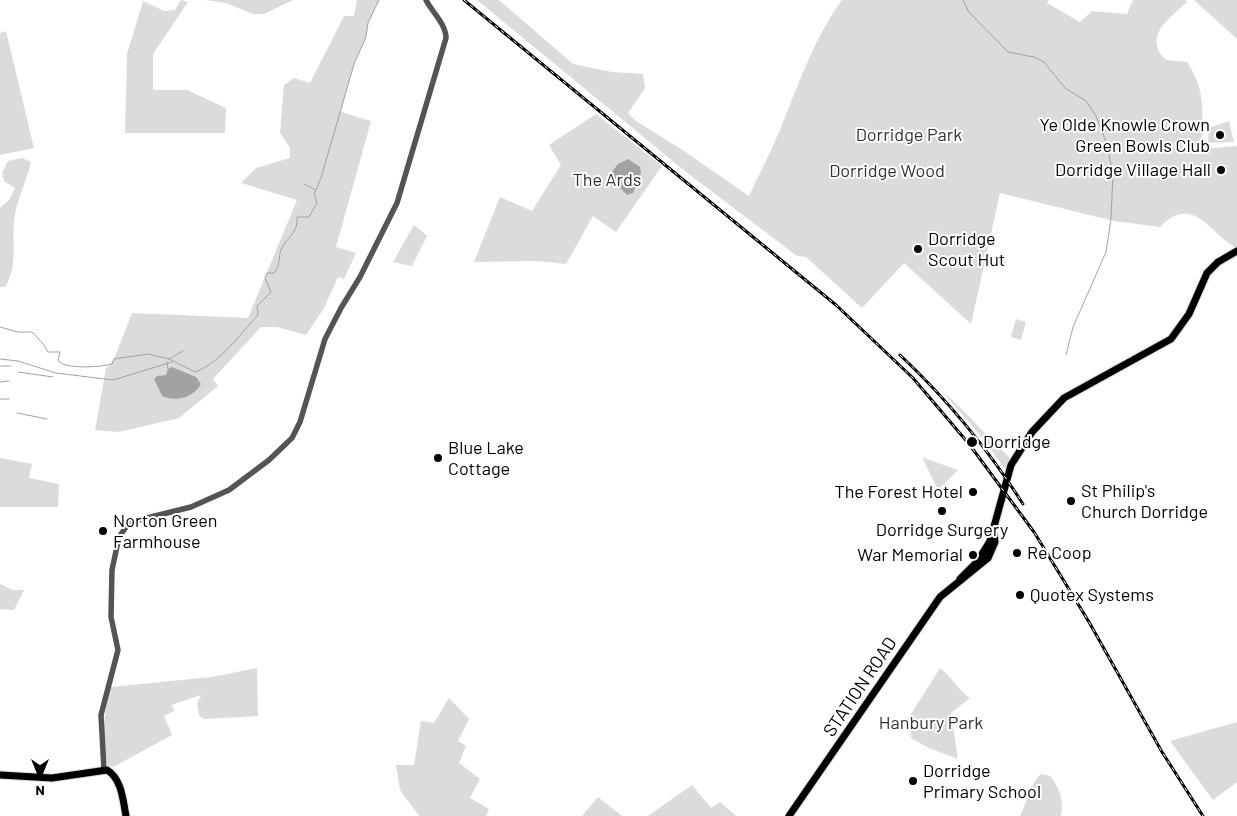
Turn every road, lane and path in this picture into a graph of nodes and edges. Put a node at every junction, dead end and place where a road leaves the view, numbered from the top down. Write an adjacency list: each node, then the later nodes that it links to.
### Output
1 (426, 0): 3 (street)
2 (1237, 251): 6 (main road, STATION ROAD)
3 (104, 770): 4 (main road); 5 (main road)
4 (0, 775)
5 (126, 816)
6 (789, 816)

